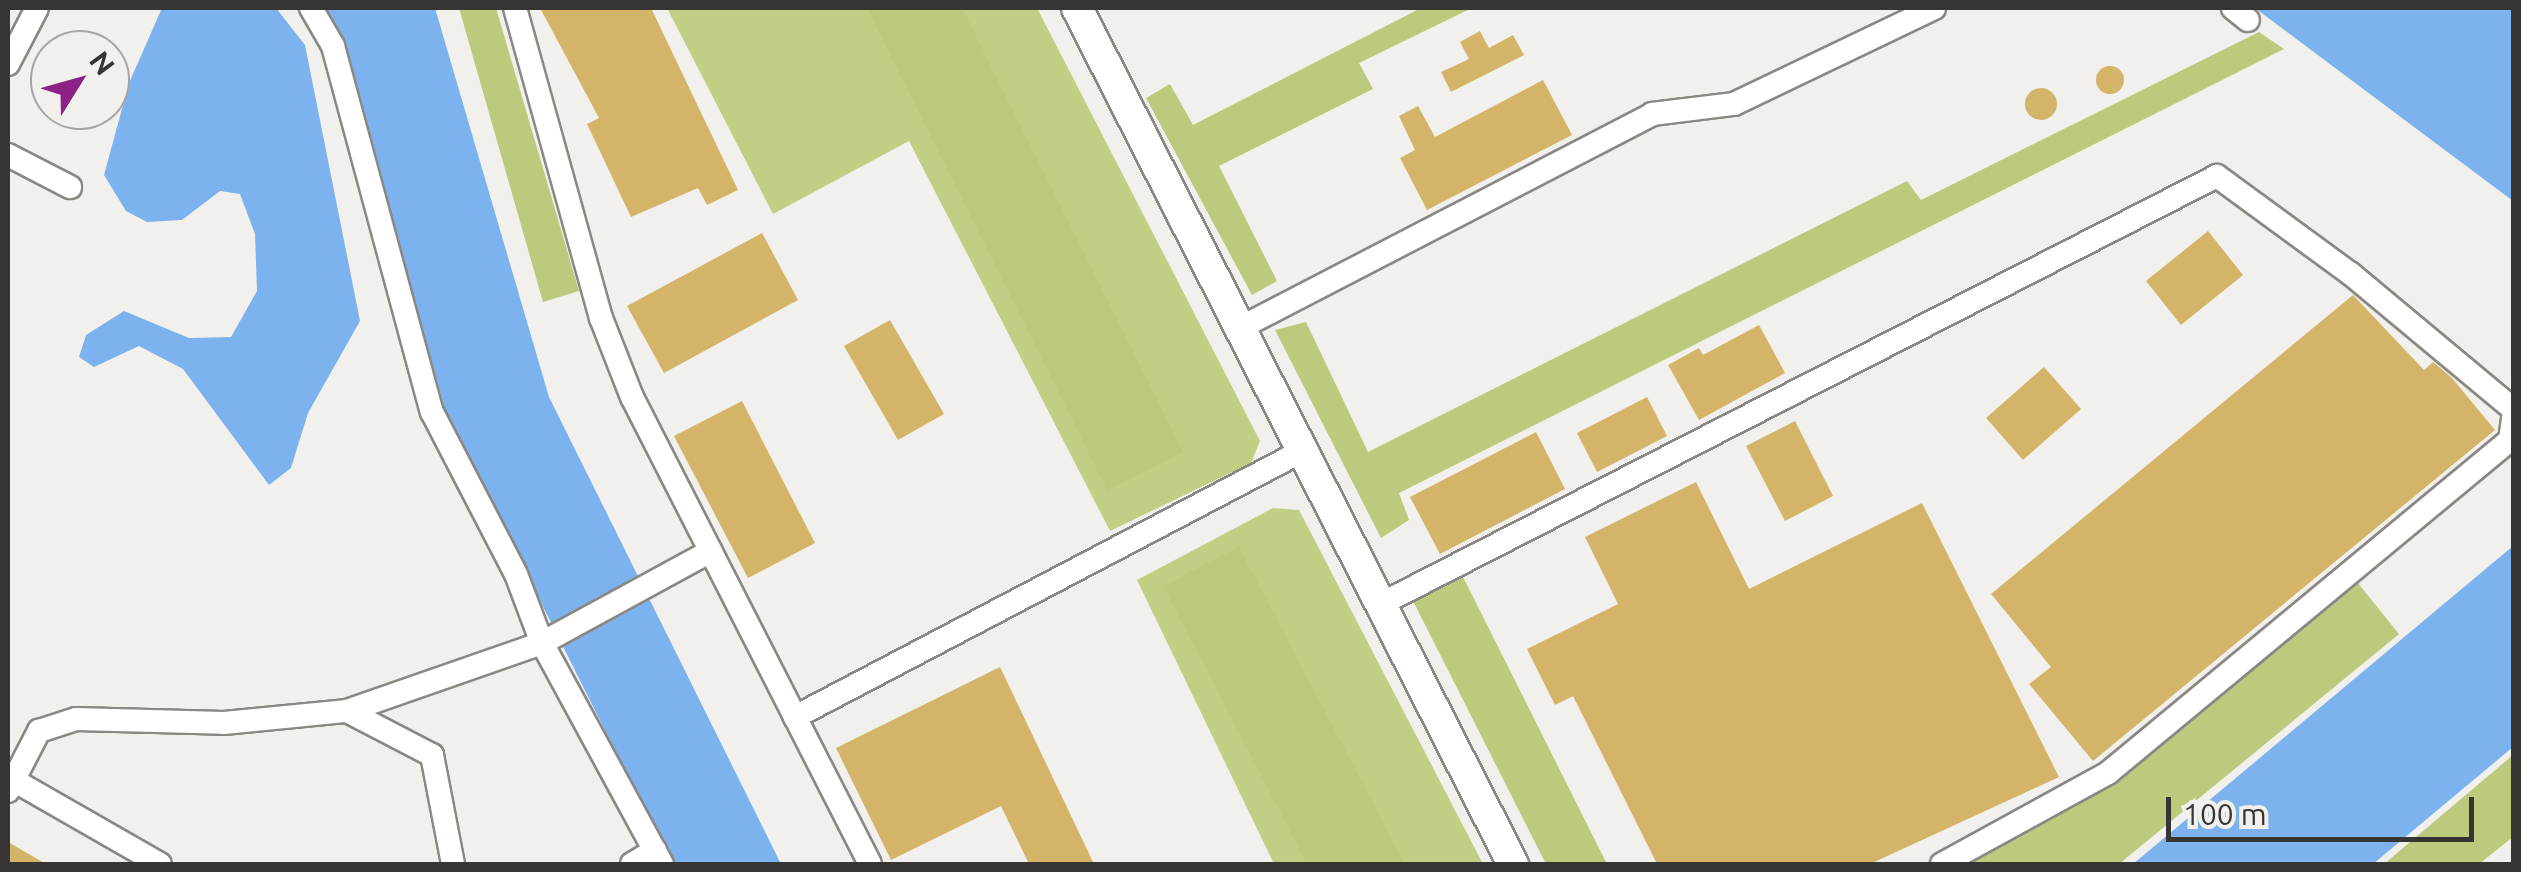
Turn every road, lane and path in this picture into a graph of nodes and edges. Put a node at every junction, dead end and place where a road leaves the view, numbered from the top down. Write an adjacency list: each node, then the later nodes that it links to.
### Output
1 (38, 8): 6 (street)
2 (311, 8): 14 (street)
3 (515, 8): 12 (street)
4 (1077, 8): 9 (street)
5 (1934, 8): 9 (street)
6 (8, 64)
7 (8, 155): 8 (street)
8 (70, 187)
9 (1240, 328): 11 (street)
10 (2514, 411): 13 (street); 24 (street)
11 (1302, 451): 13 (street); 16 (street)
12 (711, 551): 14 (street); 16 (street)
13 (1379, 605): 23 (street)
14 (542, 643): 15 (street); 18 (street)
15 (347, 711): 17 (street); 20 (street)
16 (795, 717): 22 (street)
17 (9, 783): 19 (street)
18 (659, 857): 21 (street)
19 (160, 864)
20 (453, 864)
21 (632, 864)
22 (870, 864)
23 (1513, 864)
24 (1942, 864)

